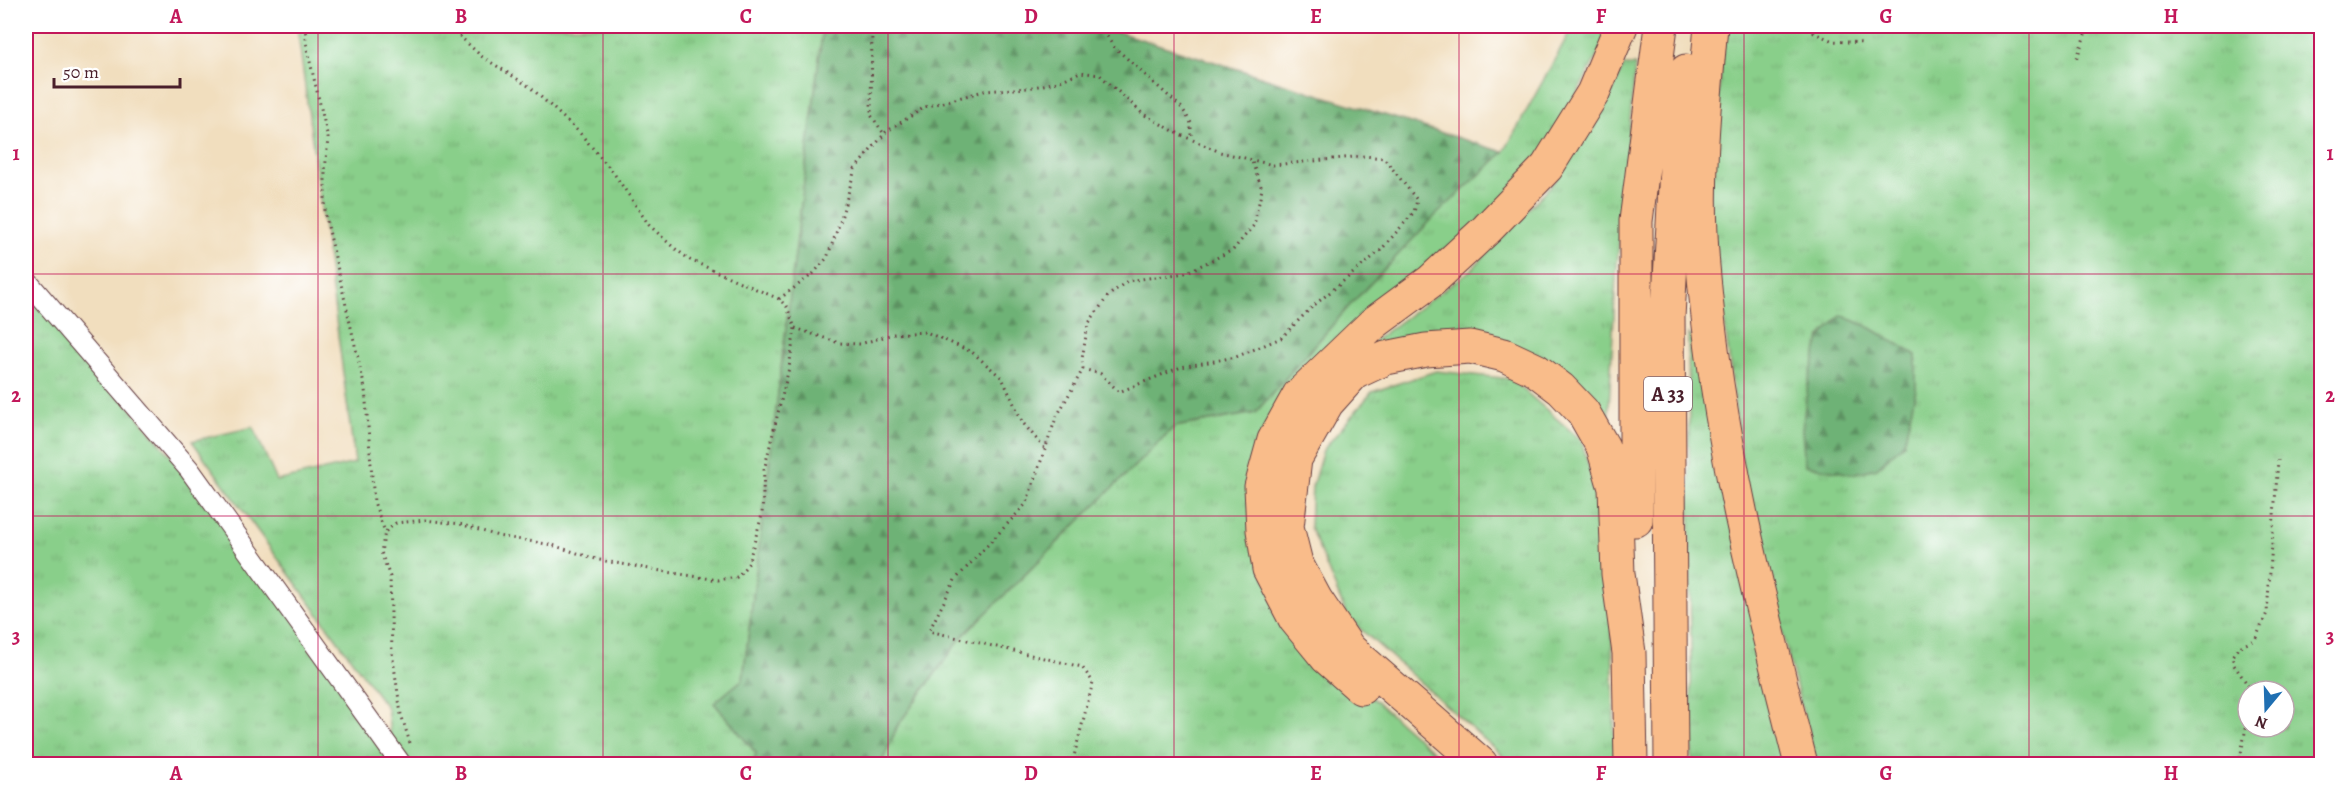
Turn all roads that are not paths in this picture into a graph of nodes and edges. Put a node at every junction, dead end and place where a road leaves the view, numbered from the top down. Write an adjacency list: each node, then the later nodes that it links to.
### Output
1 (1621, 26): 8 (highway)
2 (1661, 26): 6 (highway, A 33)
3 (1694, 26): 11 (highway, A 33)
4 (1711, 26): 12 (highway)
5 (26, 280): 7 (street)
6 (1629, 653): 9 (highway); 10 (highway, A 33)
7 (406, 756)
8 (1447, 765)
9 (1481, 765)
10 (1631, 765)
11 (1671, 765)
12 (1801, 765)

